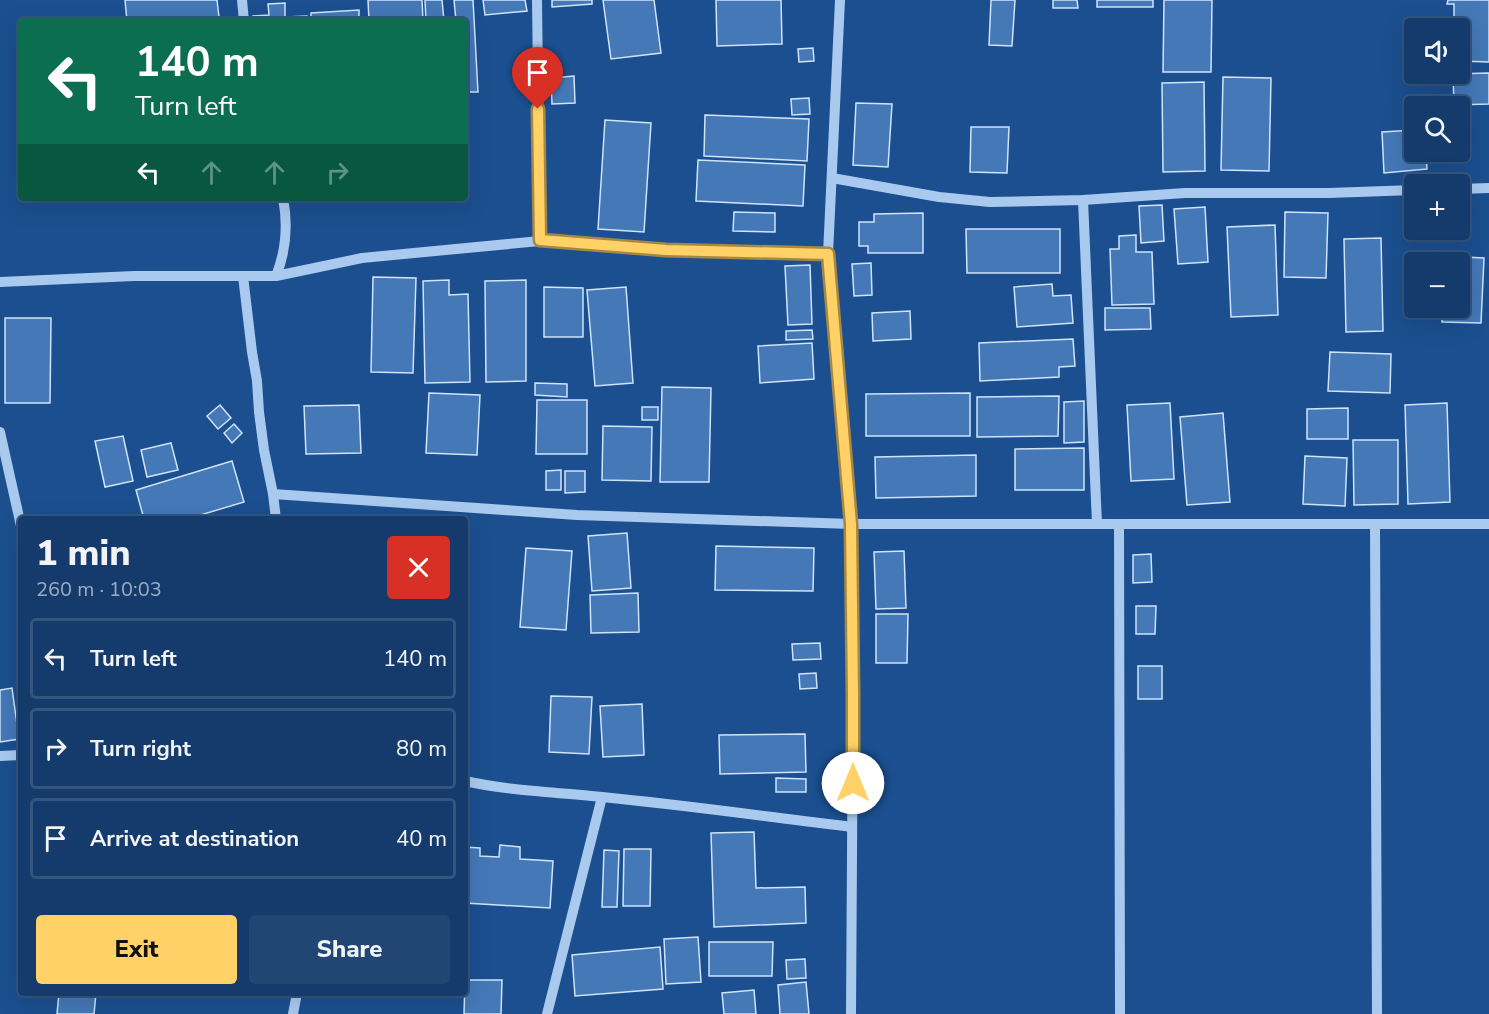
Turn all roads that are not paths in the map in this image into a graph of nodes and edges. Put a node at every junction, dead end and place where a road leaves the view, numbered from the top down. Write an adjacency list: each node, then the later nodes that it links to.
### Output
1 (242, 0): 4 (street)
2 (537, 0): 11 (street)
3 (840, 0): 5 (street)
4 (244, 18)
5 (832, 178): 9 (street); 12 (street)
6 (1489, 188): 7 (street)
7 (1470, 189)
8 (1404, 190): 9 (street)
9 (1083, 200): 21 (street)
10 (283, 201): 14 (street)
11 (540, 240): 12 (street); 14 (street)
12 (828, 254): 20 (street)
13 (243, 276): 14 (street); 15 (street); 17 (street)
14 (276, 276)
15 (0, 282)
16 (0, 432): 18 (street)
17 (273, 494): 19 (street); 20 (street)
18 (19, 516)
19 (276, 516)
20 (851, 524): 21 (street); 29 (street)
21 (1097, 524): 22 (street)
22 (1119, 524): 23 (street); 34 (street)
23 (1375, 524): 24 (street); 35 (street)
24 (1489, 524)
25 (18, 755): 26 (street)
26 (0, 756)
27 (468, 783): 28 (street)
28 (602, 797): 29 (street); 32 (street)
29 (852, 827): 33 (street)
30 (296, 996): 31 (street)
31 (293, 1014)
32 (547, 1014)
33 (851, 1014)
34 (1120, 1014)
35 (1377, 1014)

